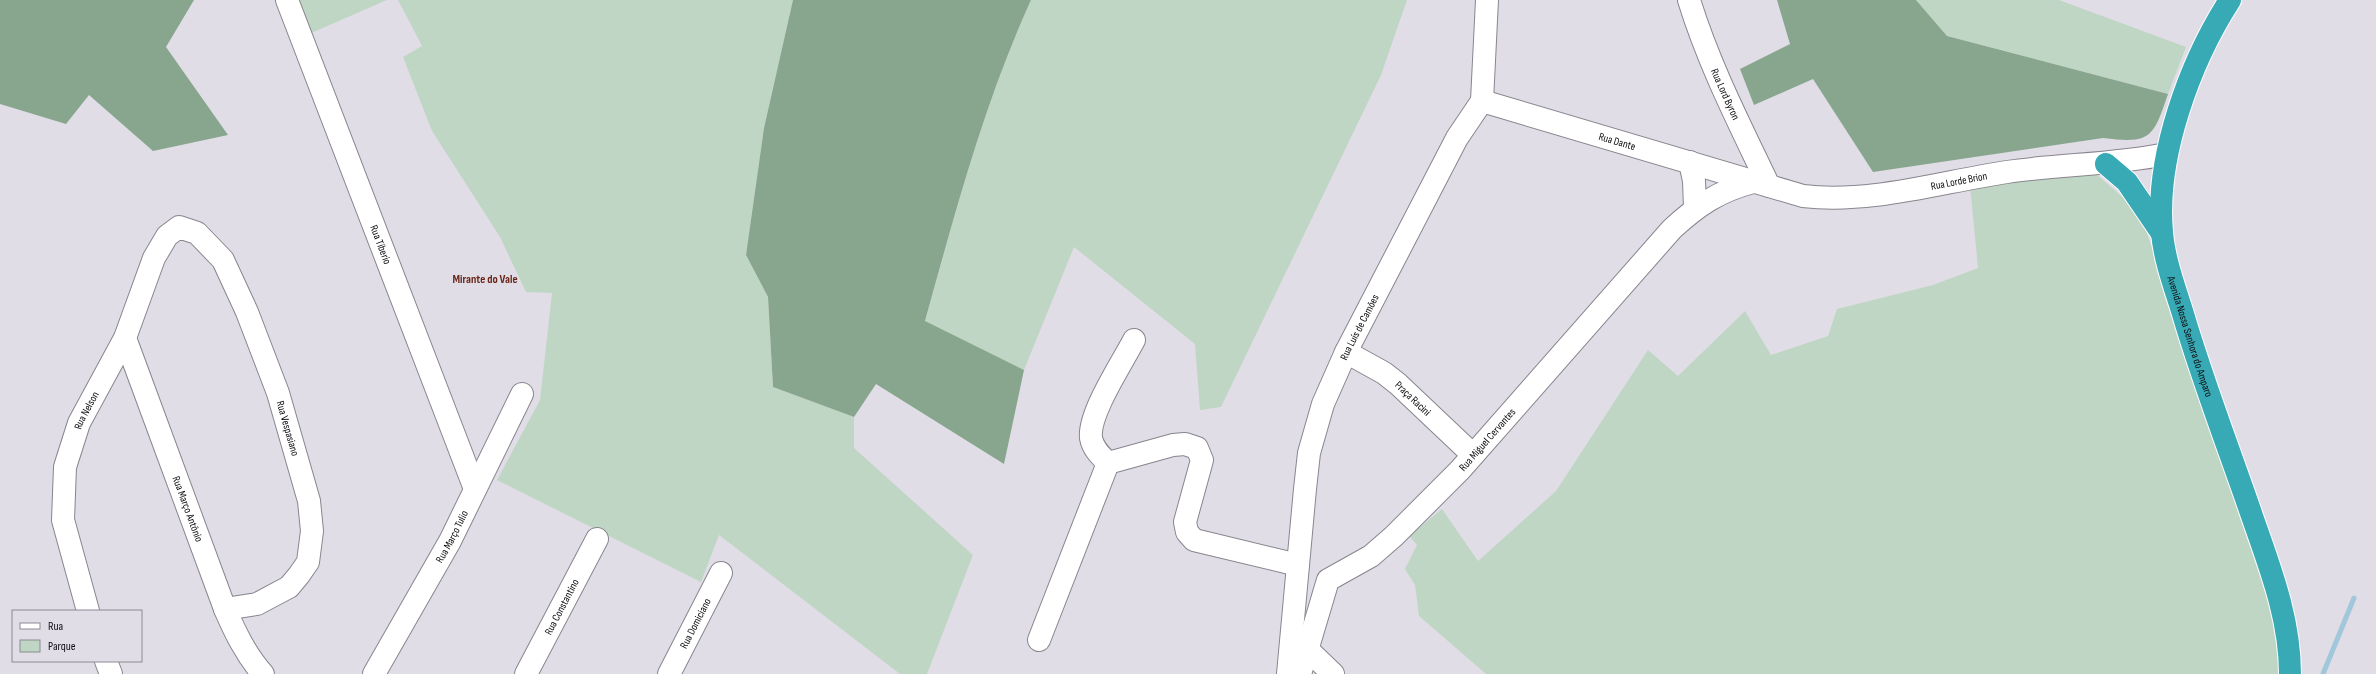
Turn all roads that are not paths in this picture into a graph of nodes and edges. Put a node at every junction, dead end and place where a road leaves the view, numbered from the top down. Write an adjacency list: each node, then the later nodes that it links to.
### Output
1 (287, 0): 19 (street, Rua Tiberio)
2 (1487, 0): 5 (street)
3 (1689, 0): 9 (street, Rua Lord Byron)
4 (2230, 0): 6 (highway, Avenida Nossa Senhora do Amparo)
5 (1482, 101): 7 (street, Rua Dante); 15 (street, Rua Luís de Camões)
6 (2166, 154): 8 (street, Rua Lorde Brion); 12 (highway, Avenida Nossa Senhora do Amparo)
7 (1690, 162): 9 (street, Rua Dante); 10 (street)
8 (2106, 164): 9 (street, Rua Lorde Brion); 12 (highway)
9 (1761, 184): 10 (street, Rua Miguel Cervantes)
10 (1695, 208): 17 (street, Rua Miguel Cervantes)
11 (179, 227): 13 (street, Rua Nelson); 23 (street, Rua Vespasiano)
12 (2162, 232): 36 (highway, Avenida Nossa Senhora do Amparo)
13 (125, 338): 23 (street, Rua Março Antônio); 24 (street, Rua Nelson)
14 (1134, 340): 18 (street)
15 (1346, 352): 17 (street, Praça Racini); 21 (street, Rua Luís de Camões)
16 (522, 394): 19 (street, Rua Março Tulio)
17 (1473, 455): 26 (street, Rua Miguel Cervantes)
18 (1108, 464): 21 (street); 25 (street)
19 (475, 489): 30 (street, Rua Março Tulio)
20 (597, 539): 31 (street, Rua Constantino)
21 (1298, 565): 33 (street, Rua Luís de Camões)
22 (721, 573): 32 (street, Rua Domiciano)
23 (225, 609): 29 (street, Rua Março Antônio)
24 (88, 610)
25 (1039, 640)
26 (1308, 650): 34 (street, Rua Miguel Cervantes); 35 (street)
27 (106, 662): 28 (street)
28 (111, 674)
29 (263, 674)
30 (374, 674)
31 (526, 674)
32 (669, 674)
33 (1288, 674)
34 (1300, 674)
35 (1333, 674)
36 (2290, 674)

